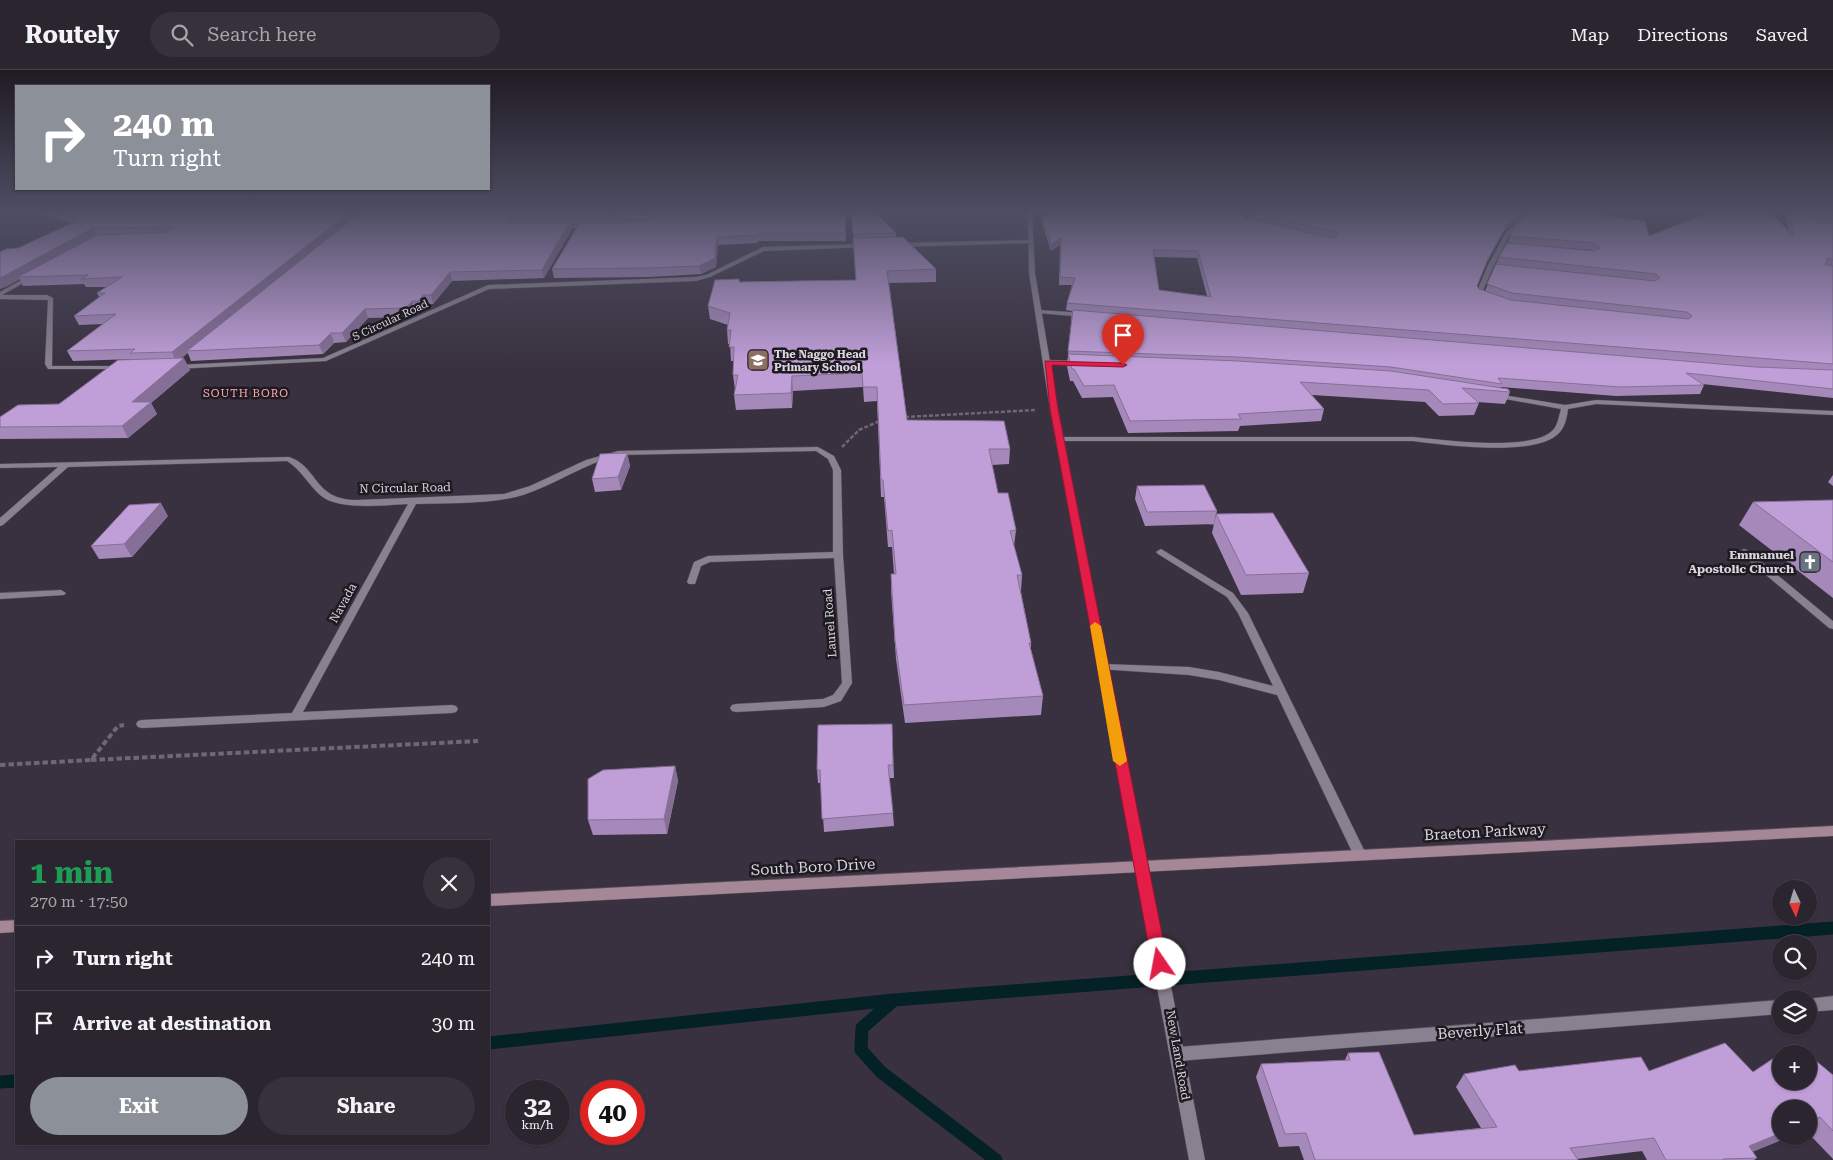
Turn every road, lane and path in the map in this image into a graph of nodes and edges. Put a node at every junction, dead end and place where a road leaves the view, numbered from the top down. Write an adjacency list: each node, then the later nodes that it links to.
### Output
1 (735, 263): 8 (street, S Circular Road)
2 (1031, 263): 11 (street, New Land Road)
3 (1492, 263): 4 (street)
4 (1490, 267): 5 (street); 10 (street)
5 (1499, 268)
6 (35, 275): 9 (street)
7 (550, 276): 8 (street)
8 (545, 284): 17 (street, S Circular Road)
9 (0, 296): 18 (street)
10 (1493, 300)
11 (1039, 312): 12 (street); 14 (street, New Land Road)
12 (1088, 316)
13 (185, 361): 17 (street)
14 (1047, 362): 15 (street); 21 (street, New Land Road)
15 (1087, 364)
16 (167, 367): 17 (street, S Circular Road)
17 (177, 367)
18 (128, 368)
19 (1482, 393): 20 (street)
20 (1565, 407): 22 (street); 25 (street)
21 (1054, 409): 23 (path); 25 (street, New Land Road)
22 (1833, 413)
23 (903, 417)
24 (883, 419): 26 (path)
25 (1061, 439): 38 (street, New Land Road)
26 (831, 458): 29 (street, N Circular Road); 33 (street, Laurel Road)
27 (66, 464): 28 (street, N Circular Road); 29 (street, N Circular Road); 30 (street)
28 (0, 466)
29 (413, 502): 42 (street, Navada)
30 (0, 523)
31 (1161, 552): 39 (street)
32 (1744, 552): 37 (street)
33 (838, 555): 34 (street); 40 (street, Laurel Road)
34 (692, 582)
35 (61, 594): 36 (street)
36 (0, 596)
37 (1833, 626)
38 (1103, 667): 39 (street); 49 (street, New Land Road)
39 (1281, 692): 48 (street)
40 (736, 708)
41 (452, 709): 42 (street)
42 (295, 717): 43 (street)
43 (142, 724): 45 (path)
44 (478, 741): 45 (path)
45 (91, 760): 46 (path)
46 (0, 765)
47 (1833, 831): 48 (main road, Braeton Parkway)
48 (1360, 854): 49 (main road, Braeton Parkway)
49 (1140, 866): 50 (main road, South Boro Drive); 56 (street, New Land Road)
50 (490, 900)
51 (15, 926): 52 (main road)
52 (0, 927)
53 (1833, 1003): 54 (street)
54 (1817, 1004)
55 (1772, 1008): 56 (street, Beverly Flat)
56 (1178, 1054): 57 (street, New Land Road)
57 (1197, 1160)

